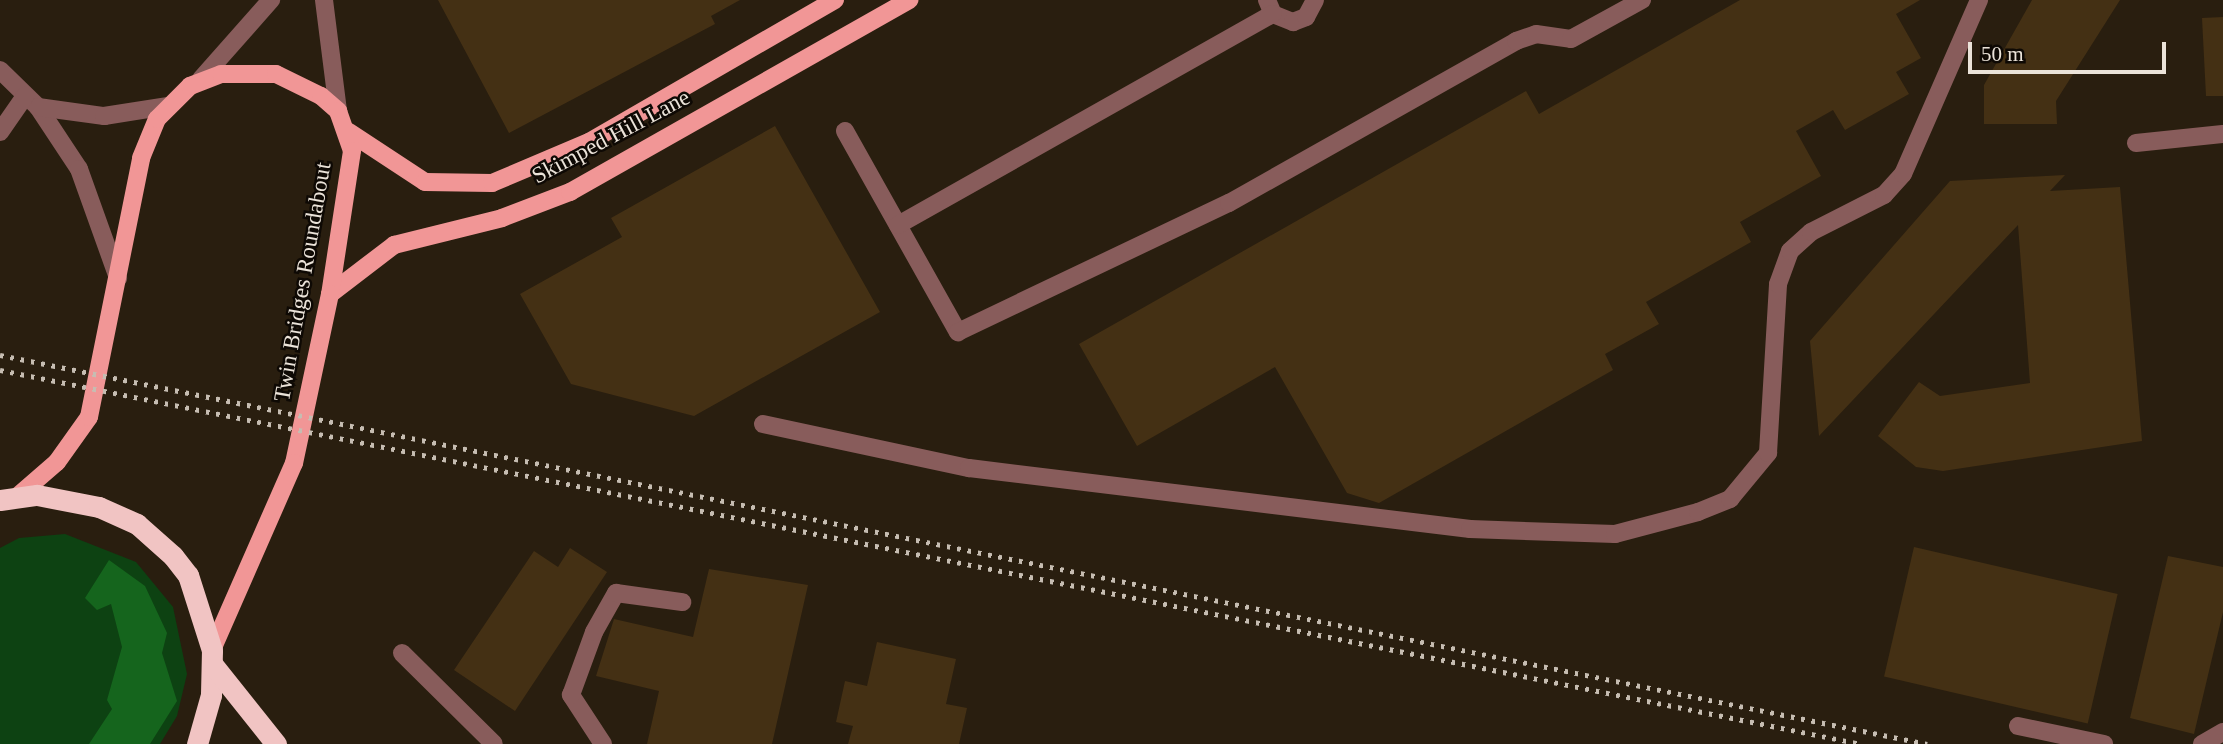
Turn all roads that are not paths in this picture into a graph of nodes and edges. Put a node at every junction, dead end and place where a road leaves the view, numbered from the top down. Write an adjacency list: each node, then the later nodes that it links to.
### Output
1 (271, 0): 10 (street)
2 (324, 0): 13 (street)
3 (835, 0): 16 (main road, Skimped Hill Lane)
4 (909, 0): 21 (main road, Skimped Hill Lane)
5 (1315, 0): 8 (street)
6 (1642, 0): 19 (street)
7 (1979, 0): 22 (street)
8 (1270, 7): 19 (street)
9 (0, 70): 11 (street)
10 (201, 79): 12 (main road); 13 (main road)
11 (31, 102): 12 (street); 15 (street); 20 (street)
12 (167, 106): 20 (main road)
13 (338, 111): 16 (main road, Twin Bridges Roundabout)
14 (845, 131): 19 (street)
15 (0, 132)
16 (349, 132): 21 (main road, Twin Bridges Roundabout)
17 (2223, 134): 18 (street)
18 (2136, 143)
19 (898, 225)
20 (118, 278): 23 (main road)
21 (330, 294): 26 (main road, Twin Bridges Roundabout)
22 (763, 424)
23 (7, 496): 26 (highway)
24 (682, 602): 31 (street)
25 (401, 653): 30 (street)
26 (213, 658): 28 (highway, Twin Bridges Roundabout); 29 (highway)
27 (2018, 726): 32 (street)
28 (197, 744)
29 (276, 744)
30 (494, 744)
31 (603, 744)
32 (2104, 744)

